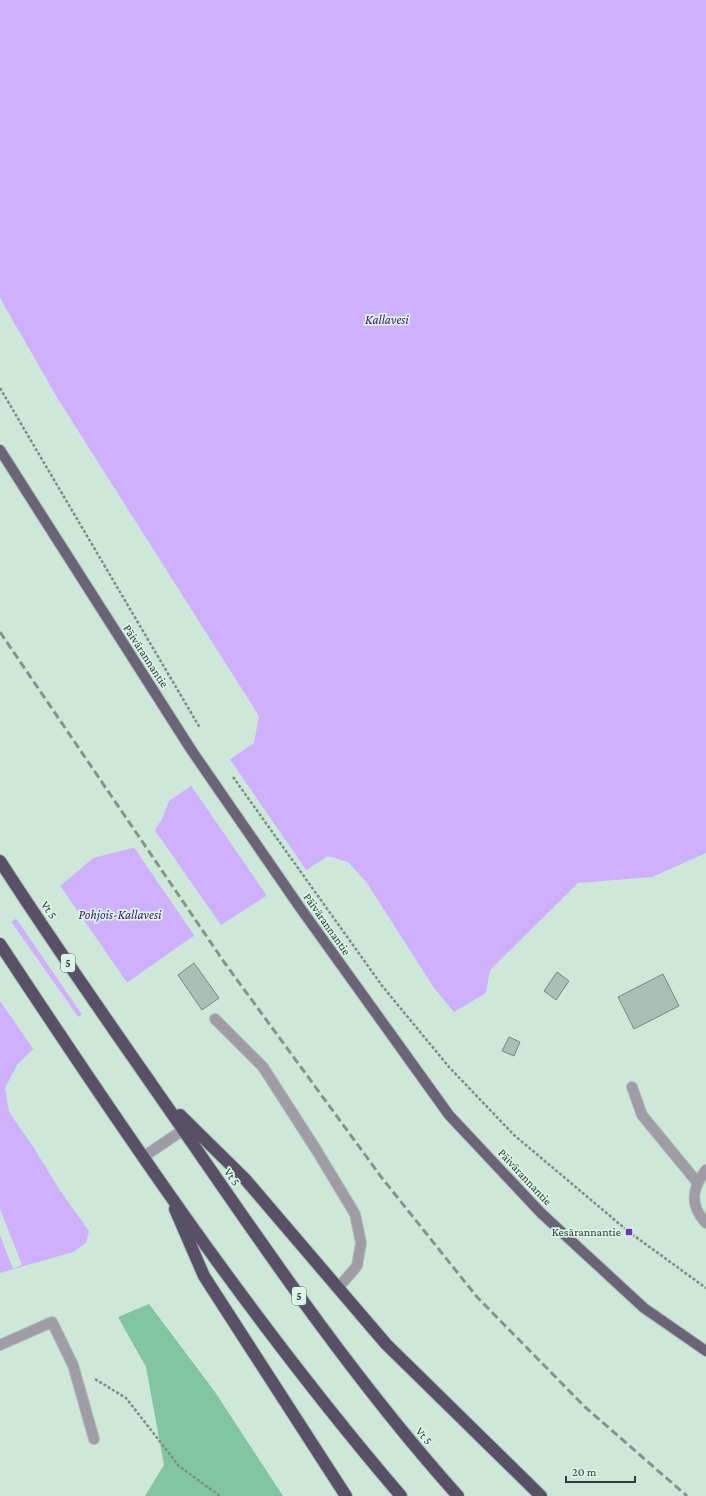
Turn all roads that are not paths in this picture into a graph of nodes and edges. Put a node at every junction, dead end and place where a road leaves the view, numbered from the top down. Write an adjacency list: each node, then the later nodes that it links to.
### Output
1 (0, 450): 15 (main road, Päivärannantie)
2 (0, 861): 6 (highway, Vt 5 / 5)
3 (0, 944): 8 (highway)
4 (215, 1018): 13 (street)
5 (632, 1087): 10 (street)
6 (159, 1095): 7 (highway, Vt 5 / 5); 13 (highway)
7 (183, 1130): 8 (street); 19 (highway, Vt 5 / 5)
8 (143, 1157): 11 (highway)
9 (706, 1170): 10 (street)
10 (697, 1182): 12 (street)
11 (164, 1186): 17 (highway); 18 (highway)
12 (706, 1223)
13 (338, 1288): 20 (highway)
14 (0, 1345): 16 (street)
15 (706, 1351)
16 (94, 1439)
17 (346, 1496)
18 (401, 1496)
19 (458, 1496)
20 (541, 1496)

